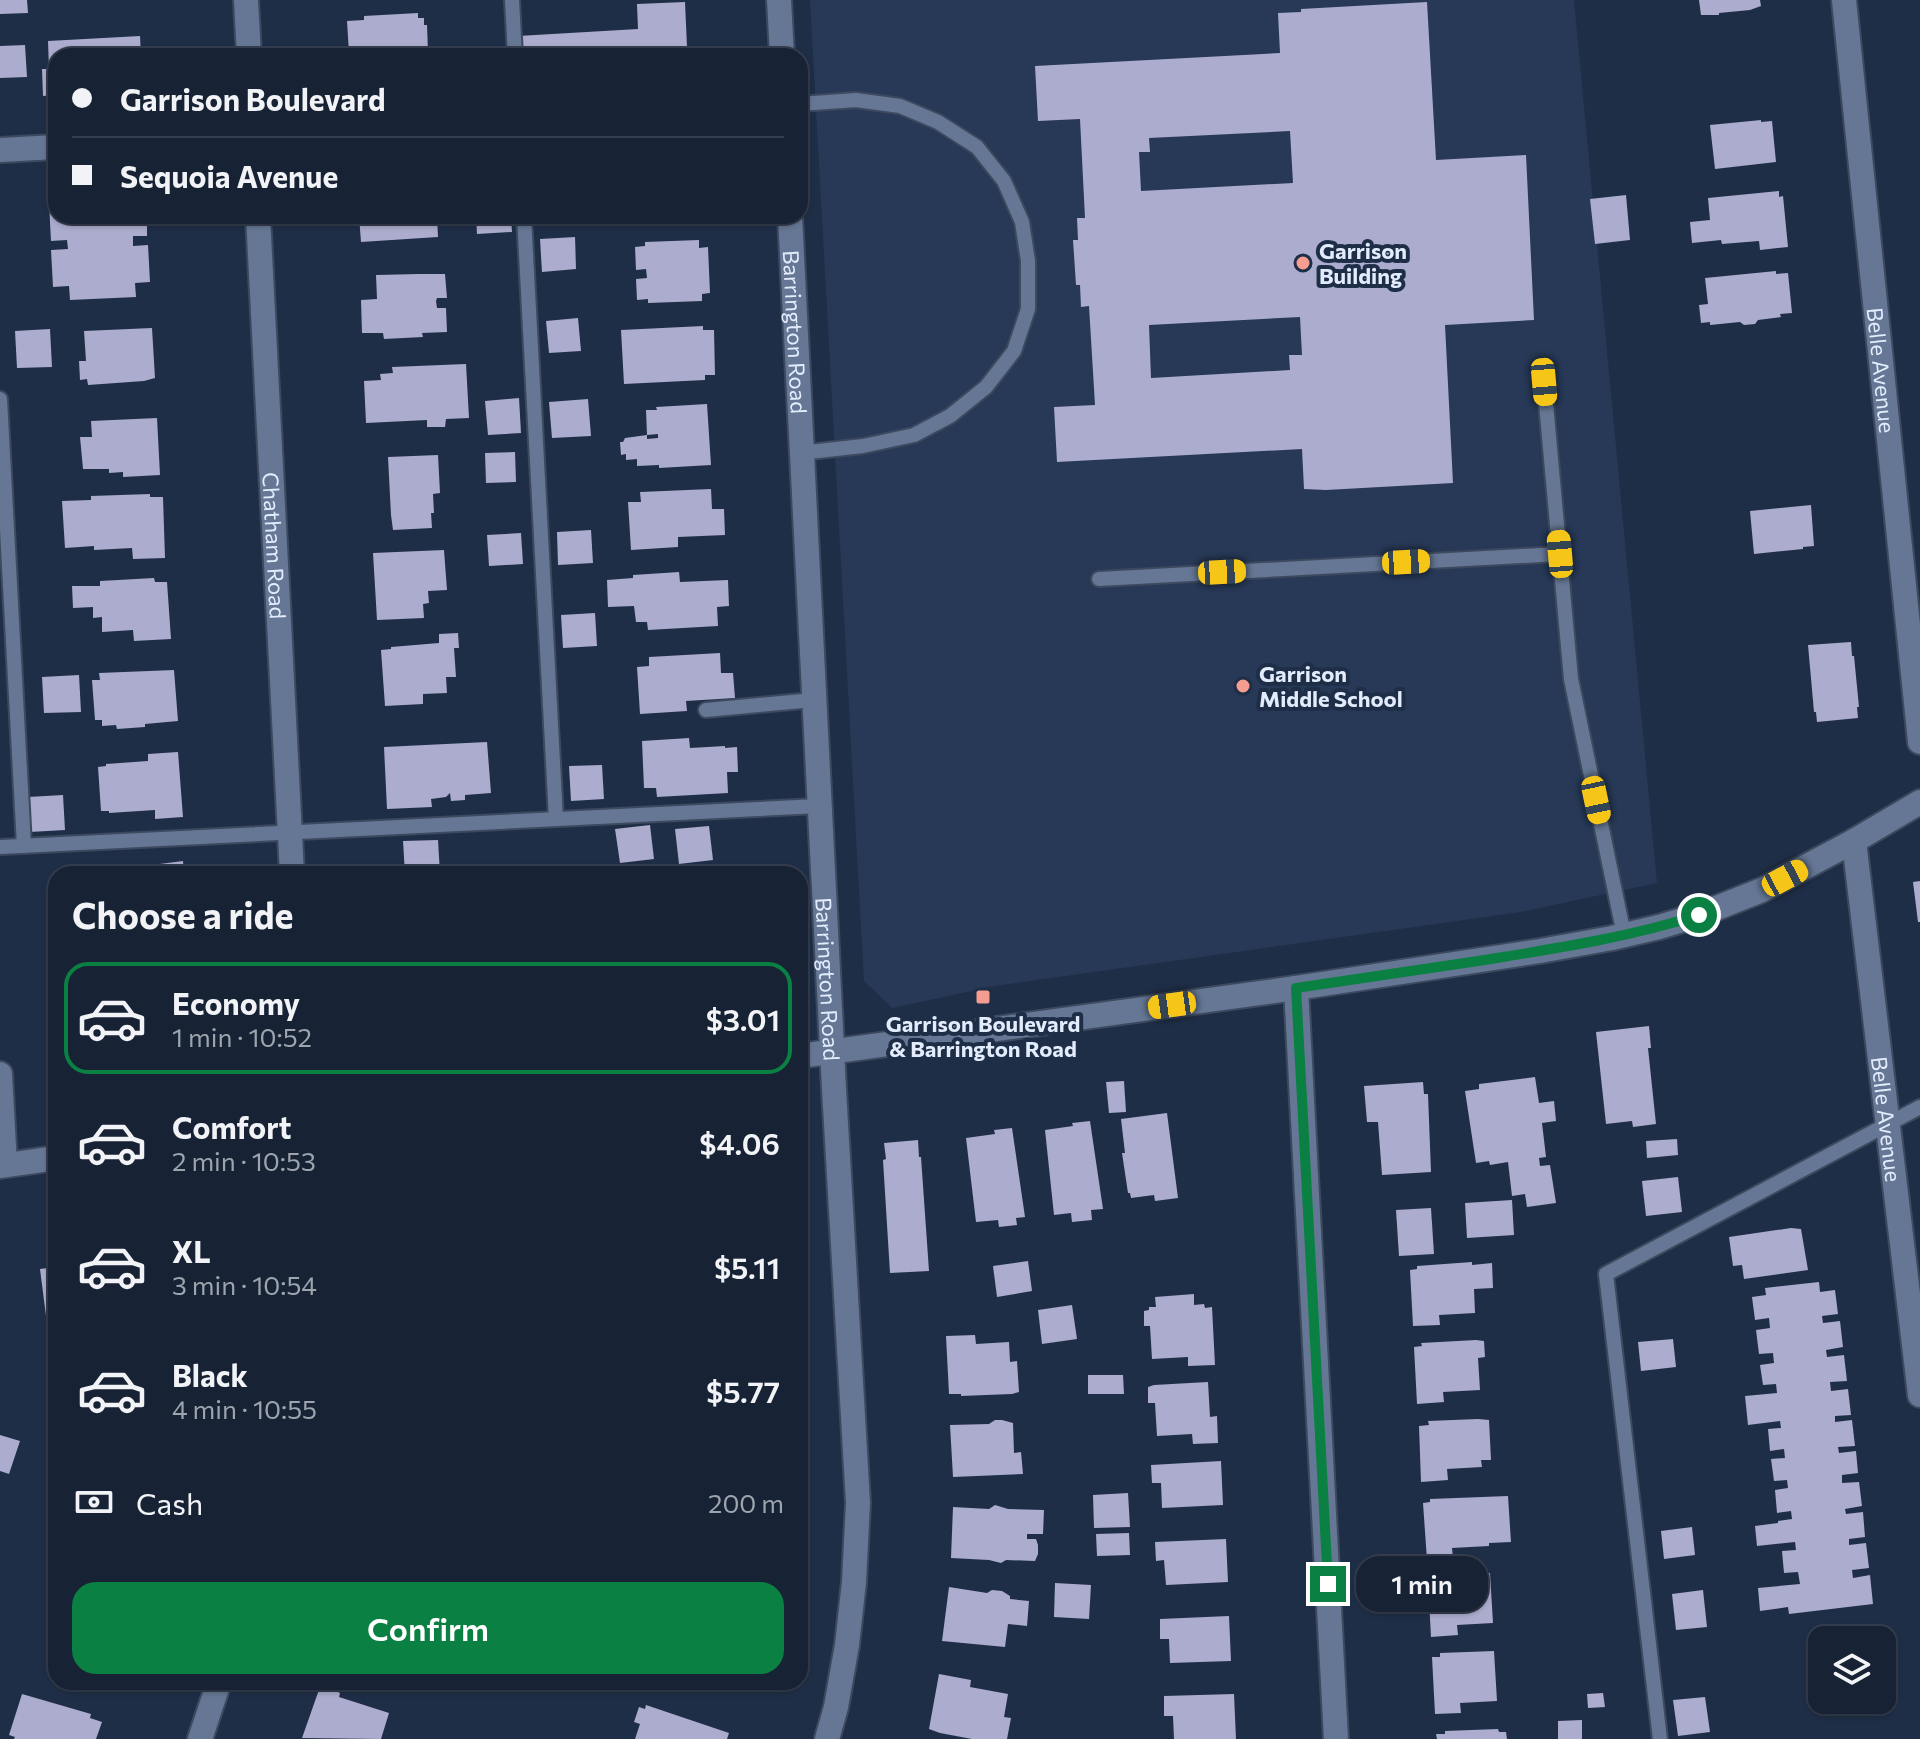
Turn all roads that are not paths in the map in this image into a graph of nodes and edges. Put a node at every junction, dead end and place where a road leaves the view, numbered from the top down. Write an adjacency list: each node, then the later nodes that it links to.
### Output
1 (246, 0): 5 (street)
2 (512, 0): 6 (lane)
3 (779, 0): 7 (street)
4 (1844, 0): 21 (street, Belle Avenue)
5 (249, 48)
6 (515, 48)
7 (782, 48)
8 (808, 103): 16 (lane)
9 (48, 147): 10 (street)
10 (0, 150)
11 (258, 224): 25 (street, Chatham Road)
12 (524, 224): 24 (lane)
13 (790, 224): 16 (street, Barrington Road)
14 (1544, 382): 17 (lane)
15 (0, 399): 27 (lane)
16 (800, 453): 19 (street, Barrington Road)
17 (1560, 554): 18 (lane); 30 (lane)
18 (1099, 579)
19 (813, 700): 20 (lane); 23 (street, Barrington Road)
20 (706, 710)
21 (1920, 742)
22 (1920, 802): 26 (street)
23 (819, 806): 24 (lane); 32 (street, Barrington Road)
24 (556, 819): 25 (lane)
25 (289, 833): 27 (lane); 29 (street, Chatham Road)
26 (1854, 841): 30 (street); 36 (street, Belle Avenue)
27 (24, 846): 28 (lane)
28 (0, 847)
29 (291, 866)
30 (1624, 935): 31 (street)
31 (1296, 988): 32 (street); 43 (street)
32 (832, 1053): 33 (street); 42 (street, Barrington Road)
33 (808, 1055)
34 (0, 1074): 38 (street)
35 (1920, 1107): 36 (lane)
36 (1888, 1123): 39 (street, Belle Avenue); 44 (lane)
37 (48, 1159): 38 (street)
38 (3, 1166)
39 (1920, 1395)
40 (216, 1690): 41 (street)
41 (200, 1739)
42 (827, 1739)
43 (1336, 1739)
44 (1660, 1739)

